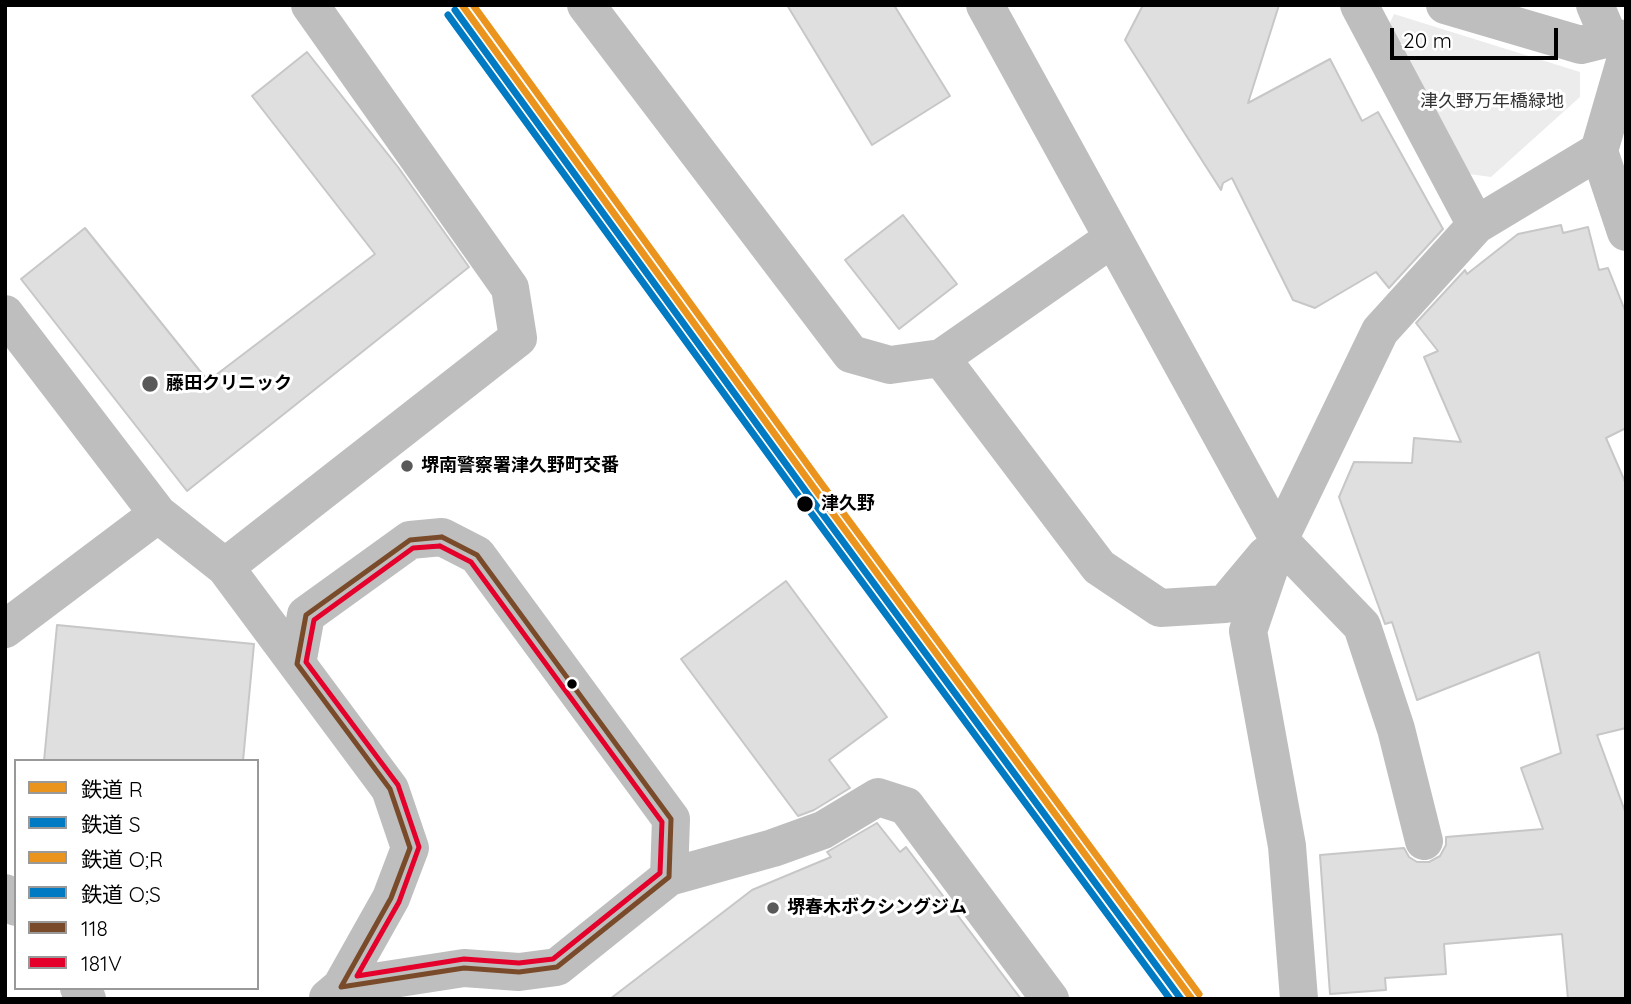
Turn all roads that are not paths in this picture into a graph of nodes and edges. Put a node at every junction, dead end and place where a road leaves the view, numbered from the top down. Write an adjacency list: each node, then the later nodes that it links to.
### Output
1 (310, 5): 15 (street)
2 (586, 5): 12 (street)
3 (985, 5): 10 (street)
4 (1359, 5): 8 (street)
5 (1445, 5): 6 (street)
6 (1607, 37): 7 (street)
7 (1599, 151): 8 (street); 9 (street)
8 (1476, 225): 14 (street)
9 (1626, 232)
10 (1113, 238): 12 (street); 14 (street)
11 (5, 314): 13 (street)
12 (941, 358): 14 (street)
13 (158, 514): 15 (street); 16 (street)
14 (1279, 540): 18 (street); 22 (street)
15 (225, 567): 17 (street)
16 (5, 629)
17 (297, 664): 19 (street); 20 (street)
18 (1424, 841)
19 (669, 877): 20 (street); 21 (street)
20 (334, 993)
21 (1050, 999)
22 (1299, 999)

